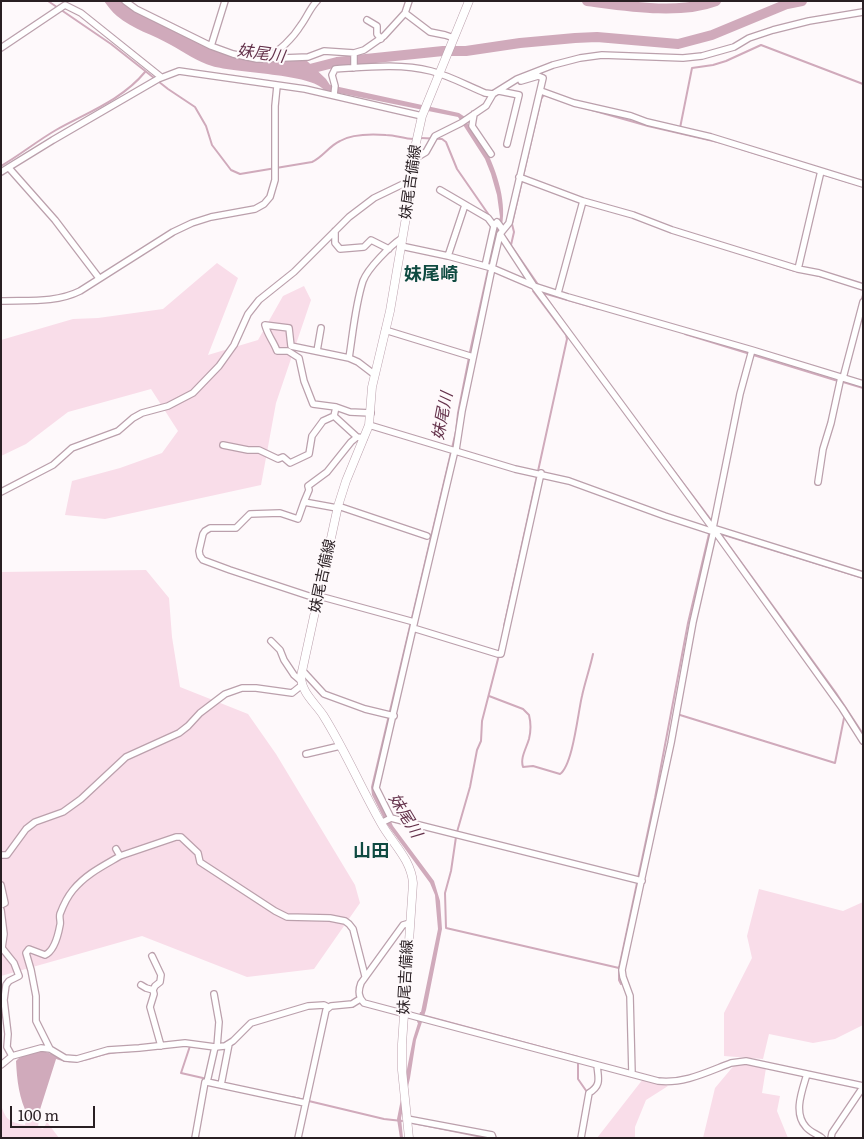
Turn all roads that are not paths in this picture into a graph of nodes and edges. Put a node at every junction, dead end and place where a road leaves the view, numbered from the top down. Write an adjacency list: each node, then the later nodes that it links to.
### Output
1 (125, 1): 11 (street)
2 (225, 1): 11 (street)
3 (317, 1): 14 (street)
4 (409, 1): 7 (street)
5 (467, 2): 10 (main road, 妹尾吉備線)
6 (863, 12): 18 (street)
7 (405, 13): 9 (street); 10 (street)
8 (367, 20): 9 (street)
9 (381, 39): 13 (street)
10 (453, 41): 16 (main road, 妹尾吉備線)
11 (211, 46): 14 (street)
12 (1, 48): 17 (street)
13 (354, 54): 14 (street); 15 (street)
14 (263, 59)
15 (354, 67): 16 (street); 21 (street)
16 (439, 74): 22 (street); 23 (main road, 妹尾吉備線)
17 (158, 79): 19 (street); 28 (street)
18 (512, 82): 20 (street); 22 (street)
19 (277, 86): 21 (street); 44 (street)
20 (541, 90): 30 (street); 31 (street)
21 (335, 91): 23 (street)
22 (496, 92): 24 (street); 25 (street)
23 (423, 114): 27 (main road, 妹尾吉備線)
24 (474, 114): 26 (street); 27 (street)
25 (508, 144)
26 (491, 154)
27 (414, 159): 33 (main road, 妹尾吉備線)
28 (9, 168): 29 (street); 44 (street)
29 (1, 172)
30 (821, 173): 32 (street); 43 (street)
31 (521, 178): 35 (street); 37 (street)
32 (863, 184)
33 (411, 188): 38 (street); 39 (main road, 妹尾吉備線)
34 (440, 190): 36 (street)
35 (583, 202): 43 (street); 47 (street)
36 (465, 205): 37 (street); 41 (street)
37 (499, 228): 42 (street); 42 (street); 45 (street)
38 (335, 231): 40 (street); 68 (street)
39 (402, 242): 40 (street); 41 (street); 51 (main road, 妹尾吉備線)
40 (389, 249): 55 (street)
41 (448, 256): 42 (street)
42 (488, 267): 45 (street); 54 (street)
43 (798, 269): 46 (street)
44 (99, 278): 48 (street)
45 (538, 287): 47 (street); 71 (street)
46 (863, 287)
47 (558, 293): 53 (street)
48 (1, 301)
49 (863, 302): 57 (street)
50 (321, 328): 52 (street)
51 (385, 330): 54 (street); 56 (main road, 妹尾吉備線)
52 (317, 351): 55 (street); 59 (street)
53 (752, 352): 57 (street); 71 (street)
54 (470, 356): 65 (street)
55 (349, 358): 56 (street)
56 (375, 376): 60 (main road, 妹尾吉備線)
57 (841, 379): 58 (street); 67 (street)
58 (863, 384)
59 (336, 408): 60 (street); 61 (street)
60 (371, 413): 62 (main road, 妹尾吉備線)
61 (334, 416): 63 (street); 64 (street)
62 (369, 425): 63 (main road, 妹尾吉備線); 65 (street)
63 (361, 437): 69 (street); 70 (main road, 妹尾吉備線)
64 (223, 445)
65 (454, 449): 66 (street); 75 (street)
66 (539, 473): 71 (street); 75 (street)
67 (818, 482)
68 (1, 492)
69 (304, 502): 70 (street); 74 (street)
70 (338, 507): 72 (street); 74 (main road, 妹尾吉備線)
71 (714, 530): 73 (street); 80 (street); 88 (street)
72 (427, 536)
73 (863, 575)
74 (318, 597): 75 (street); 77 (main road, 妹尾吉備線)
75 (412, 623): 79 (street)
76 (271, 641): 78 (street)
77 (302, 670): 78 (main road, 妹尾吉備線); 79 (street)
78 (301, 683): 81 (main road, 妹尾吉備線); 86 (street)
79 (391, 716): 83 (street)
80 (863, 741)
81 (340, 746): 82 (street); 84 (main road, 妹尾吉備線)
82 (306, 754)
83 (390, 818): 84 (street); 88 (street)
84 (382, 822): 92 (main road, 妹尾吉備線)
85 (116, 849): 87 (street)
86 (1, 855)
87 (120, 856): 94 (street); 104 (street)
88 (639, 881): 108 (street)
89 (1, 885): 90 (street)
90 (1, 905)
91 (1, 910): 105 (street)
92 (410, 922): 94 (street); 100 (main road, 妹尾吉備線)
93 (152, 956): 96 (street)
94 (365, 976): 98 (street)
95 (141, 985): 96 (street)
96 (153, 990): 102 (street)
97 (214, 994): 103 (street)
98 (360, 999): 99 (street); 100 (street)
99 (328, 1007): 101 (street); 113 (street)
100 (405, 1014): 107 (street); 114 (main road, 妹尾吉備線)
101 (228, 1044): 103 (street); 111 (street)
102 (161, 1046): 103 (street); 104 (street)
103 (216, 1047): 110 (street)
104 (50, 1049): 105 (street)
105 (12, 1056): 106 (street)
106 (1, 1065)
107 (597, 1065): 108 (street); 119 (street)
108 (632, 1074): 109 (street)
109 (807, 1074): 112 (street); 120 (street)
110 (207, 1080): 111 (street); 115 (street)
111 (221, 1083): 113 (street)
112 (863, 1087): 121 (street)
113 (306, 1101): 116 (street)
114 (407, 1119): 117 (main road, 妹尾吉備線); 118 (street)
115 (195, 1138)
116 (298, 1138)
117 (409, 1138)
118 (493, 1138)
119 (581, 1138)
120 (822, 1138)
121 (831, 1138)

